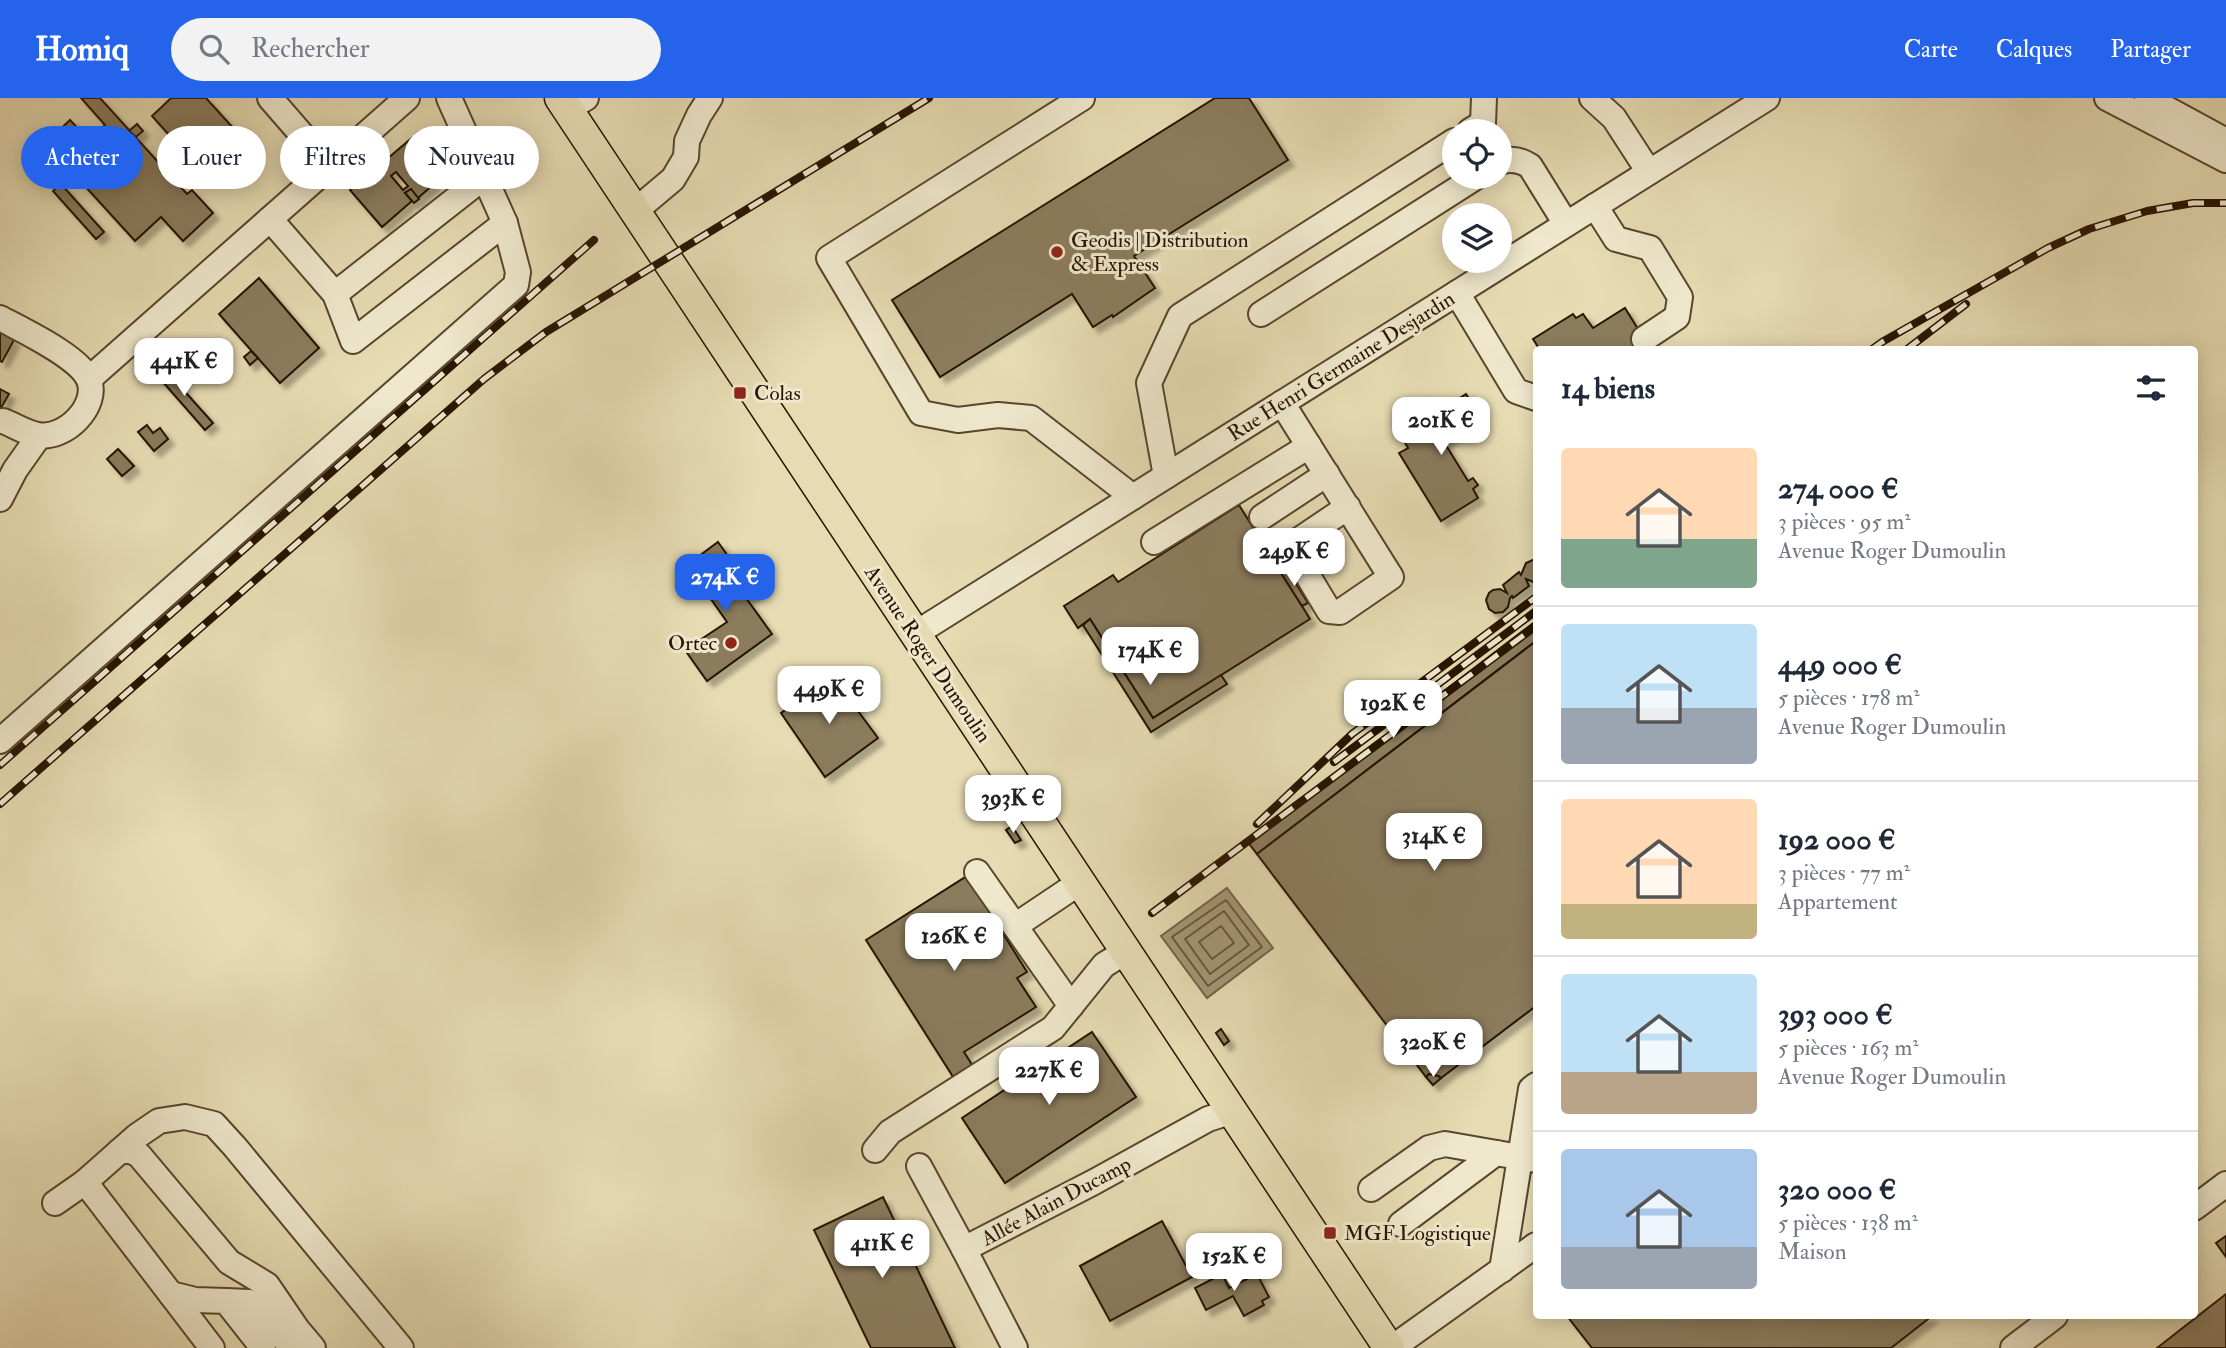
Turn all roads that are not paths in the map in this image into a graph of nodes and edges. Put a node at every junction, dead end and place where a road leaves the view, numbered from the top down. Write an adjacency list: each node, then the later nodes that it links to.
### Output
1 (270, 98): 14 (street)
2 (407, 98): 15 (street)
3 (449, 98): 16 (street)
4 (710, 98): 27 (street)
5 (1082, 98): 44 (street)
6 (1484, 98): 13 (street)
7 (1592, 98): 12 (street)
8 (1766, 98): 21 (street, Rue Henri Germaine Desjardin)
9 (2107, 98): 20 (street)
10 (2147, 98): 17 (street)
11 (571, 102): 27 (main road, Avenue Roger Dumoulin)
12 (1613, 108): 21 (street)
13 (1483, 119)
14 (294, 126)
15 (375, 126)
16 (461, 126)
17 (2226, 141)
18 (1442, 149): 43 (street)
19 (1512, 159): 30 (street)
20 (2226, 160)
21 (1649, 172): 26 (street, Rue Henri Germaine Desjardin)
22 (304, 189): 28 (street)
23 (469, 189): 32 (street)
24 (489, 189): 29 (street)
25 (1457, 189): 33 (street)
26 (1595, 206): 30 (street, Rue Henri Germaine Desjardin); 35 (street)
27 (635, 211): 49 (main road, Avenue Roger Dumoulin)
28 (271, 219): 32 (street); 36 (street)
29 (505, 223): 32 (street); 50 (street)
30 (1566, 224): 31 (street, Rue Henri Germaine Desjardin)
31 (1457, 293): 37 (street); 38 (street, Rue Henri Germaine Desjardin)
32 (335, 295)
33 (1261, 314)
34 (0, 318): 36 (street)
35 (1644, 339)
36 (89, 379): 40 (street)
37 (1533, 397)
38 (1282, 403): 41 (street); 43 (street, Rue Henri Germaine Desjardin)
39 (3, 421): 40 (street)
40 (39, 436): 45 (street)
41 (1309, 446): 42 (street); 48 (street)
42 (1327, 474): 46 (street); 47 (street)
43 (1166, 476): 44 (street, Rue Henri Germaine Desjardin)
44 (1133, 497): 49 (street, Rue Henri Germaine Desjardin)
45 (0, 499)
46 (1348, 507)
47 (1262, 517)
48 (1154, 541)
49 (915, 634): 52 (main road, Avenue Roger Dumoulin)
50 (0, 741)
51 (977, 872): 53 (street)
52 (1079, 883): 53 (street); 54 (main road, Avenue Roger Dumoulin)
53 (1015, 926): 55 (street)
54 (1125, 952): 55 (street); 57 (main road, Avenue Roger Dumoulin)
55 (1071, 1006): 58 (street)
56 (1533, 1087): 60 (street)
57 (1233, 1111): 69 (street, Allée Alain Ducamp); 80 (main road, Avenue Roger Dumoulin)
58 (875, 1150)
59 (120, 1151): 62 (street); 77 (street); 78 (street)
60 (1518, 1157): 64 (street); 67 (street); 70 (street)
61 (919, 1166): 69 (street, Allée Alain Ducamp)
62 (85, 1182): 65 (street); 71 (street)
63 (2226, 1184): 66 (street)
64 (1371, 1189)
65 (55, 1203)
66 (2198, 1205)
67 (1401, 1224)
68 (1533, 1247): 70 (street)
69 (964, 1250): 79 (street)
70 (1502, 1270): 80 (street)
71 (171, 1294): 72 (street); 74 (street)
72 (226, 1301): 75 (street); 76 (street)
73 (2051, 1319): 81 (street)
74 (212, 1348)
75 (262, 1348)
76 (292, 1348)
77 (313, 1348)
78 (401, 1348)
79 (1015, 1348)
80 (1391, 1348)
81 (2013, 1348)

